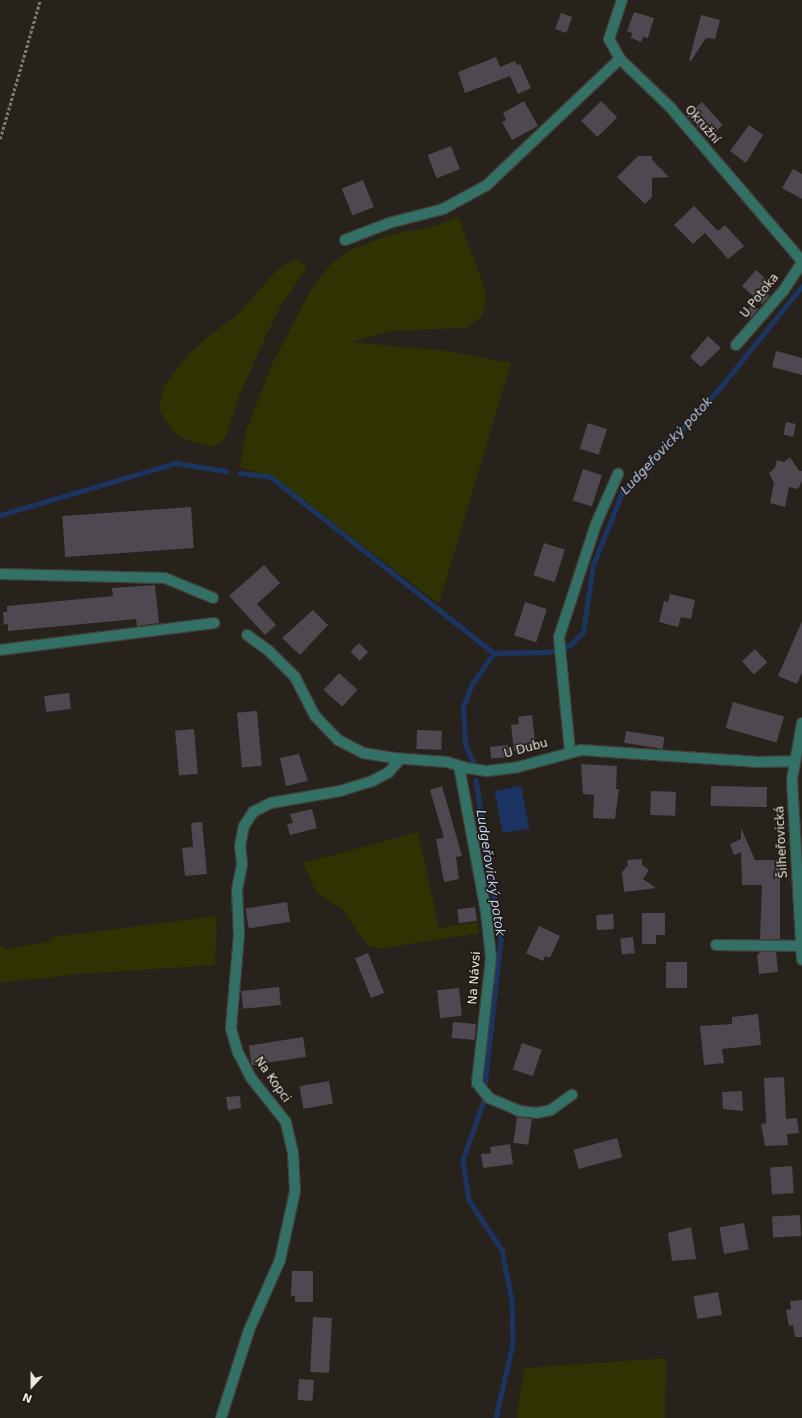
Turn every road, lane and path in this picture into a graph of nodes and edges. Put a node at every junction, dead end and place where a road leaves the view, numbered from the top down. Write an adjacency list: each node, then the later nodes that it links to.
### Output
1 (40, 0): 4 (path)
2 (622, 0): 3 (street, Okružní)
3 (620, 59): 5 (street); 6 (street, Okružní)
4 (0, 139)
5 (345, 240)
6 (802, 262): 7 (street, U Potoka)
7 (736, 345)
8 (618, 474): 15 (street)
9 (0, 574): 10 (street)
10 (212, 598)
11 (214, 623): 13 (street)
12 (247, 635): 16 (street, U Dubu)
13 (0, 650)
14 (802, 723): 17 (street, Šilheřovická)
15 (570, 752): 17 (street, U Dubu); 18 (street, U Dubu)
16 (400, 759): 18 (street, U Dubu); 24 (street, Na Kopci)
17 (794, 761): 19 (street, Šilheřovická)
18 (459, 766): 23 (street, Na Návsi)
19 (800, 904): 21 (street, Šilheřovická)
20 (716, 945): 21 (street)
21 (801, 946): 22 (street, Šilheřovická)
22 (802, 960)
23 (572, 1096)
24 (222, 1418)

